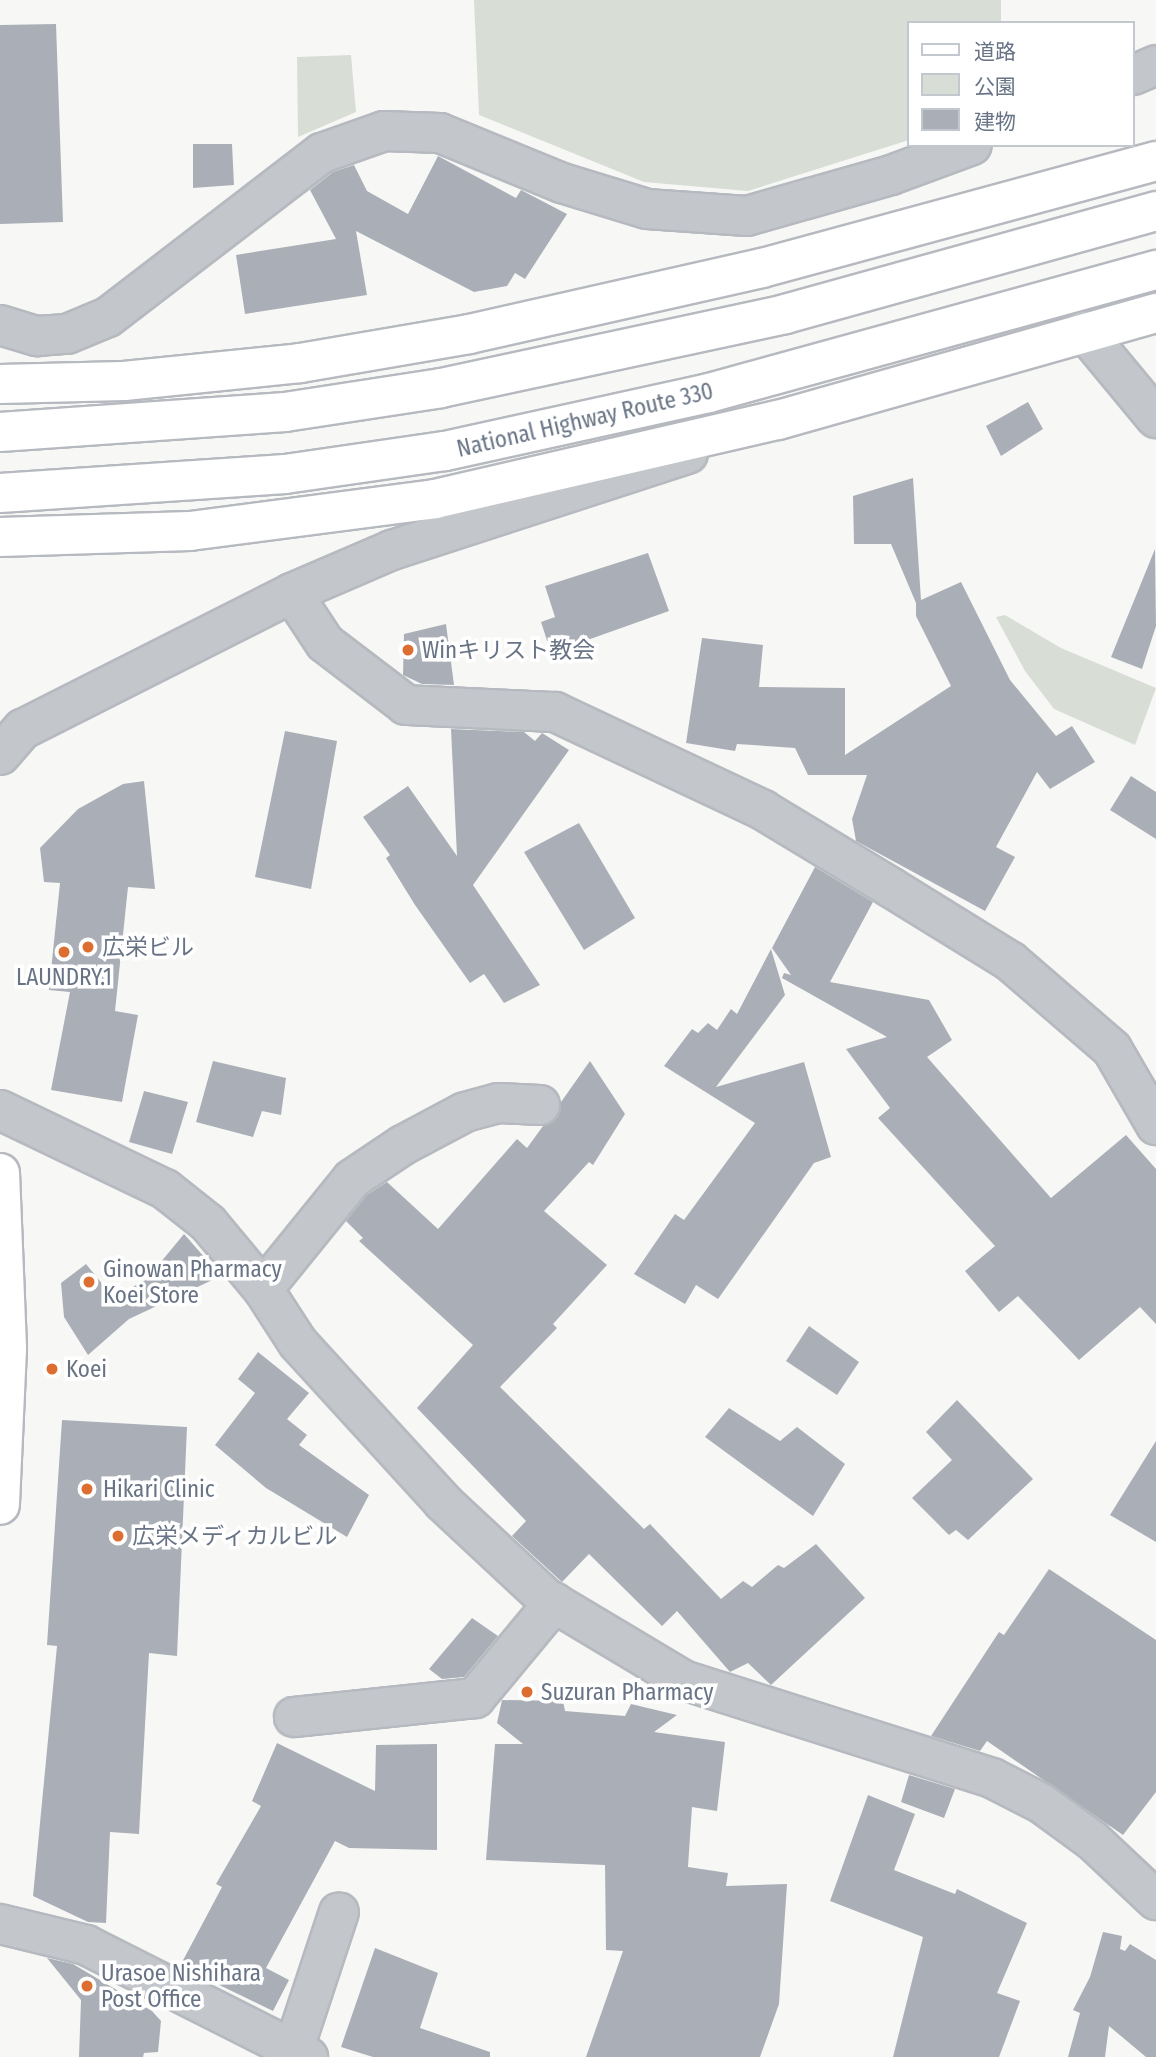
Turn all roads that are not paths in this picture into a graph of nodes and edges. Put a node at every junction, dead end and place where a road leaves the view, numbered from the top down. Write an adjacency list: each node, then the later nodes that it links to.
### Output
1 (1156, 65): 2 (street)
2 (1135, 74)
3 (967, 147): 8 (street)
4 (1156, 161): 10 (main road)
5 (1156, 211): 13 (main road)
6 (1156, 270): 14 (main road, National Highway Route 330)
7 (1156, 313): 9 (main road)
8 (0, 325)
9 (1084, 331): 11 (street); 12 (main road)
10 (0, 384)
11 (1156, 418)
12 (778, 420): 15 (main road); 16 (street)
13 (0, 432)
14 (0, 493)
15 (0, 537)
16 (292, 593): 17 (street); 20 (street)
17 (0, 755)
18 (540, 1105): 22 (street)
19 (0, 1110): 22 (street)
20 (1156, 1125)
21 (0, 1173): 23 (main road)
22 (263, 1289): 25 (street)
23 (3, 1290): 24 (main road)
24 (0, 1505)
25 (554, 1603): 26 (street); 27 (street)
26 (294, 1717)
27 (1156, 1900)
28 (339, 1912): 30 (street)
29 (0, 1924): 30 (street)
30 (301, 2054)

